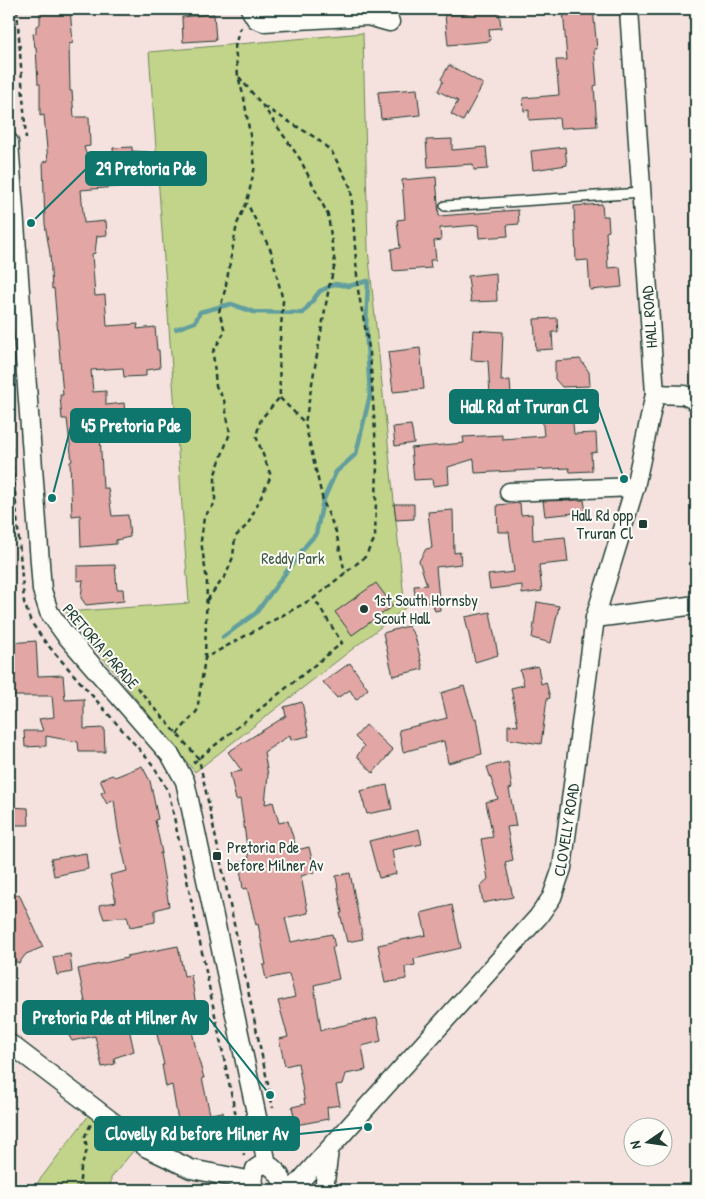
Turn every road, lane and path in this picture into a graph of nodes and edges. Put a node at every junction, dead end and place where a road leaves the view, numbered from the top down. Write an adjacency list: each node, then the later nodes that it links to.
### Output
1 (17, 9): 8 (path)
2 (629, 9): 9 (street, HALL ROAD)
3 (251, 11): 4 (street); 5 (path)
4 (390, 22)
5 (238, 76): 6 (path); 10 (path)
6 (263, 106): 16 (path); 19 (path)
7 (9, 142): 28 (street, PRETORIA PARADE)
8 (26, 147)
9 (640, 193): 11 (lane); 12 (street, HALL ROAD)
10 (247, 202): 13 (path); 22 (path)
11 (445, 206)
12 (654, 394): 14 (street); 17 (street, HALL ROAD)
13 (280, 397): 16 (path); 22 (path)
14 (696, 401)
15 (9, 420): 33 (path)
16 (306, 423): 19 (path)
17 (635, 487): 18 (street); 24 (street, HALL ROAD)
18 (509, 492)
19 (345, 573): 20 (path)
20 (314, 598): 25 (path); 27 (path)
21 (60, 599): 26 (path, PRETORIA PARADE)
22 (206, 601): 25 (path)
23 (696, 605): 24 (street)
24 (595, 618): 32 (street, CLOVELLY ROAD)
25 (205, 658): 26 (path)
26 (178, 734): 27 (path, PRETORIA PARADE)
27 (199, 759): 28 (path); 30 (path, PRETORIA PARADE)
28 (181, 774): 34 (street, PRETORIA PARADE)
29 (9, 1044): 35 (street)
30 (274, 1112)
31 (85, 1136): 37 (path)
32 (329, 1150): 36 (street, CLOVELLY ROAD); 38 (street)
33 (244, 1155)
34 (267, 1164): 35 (street); 36 (street)
35 (255, 1186)
36 (289, 1189)
37 (79, 1190)
38 (324, 1190)

